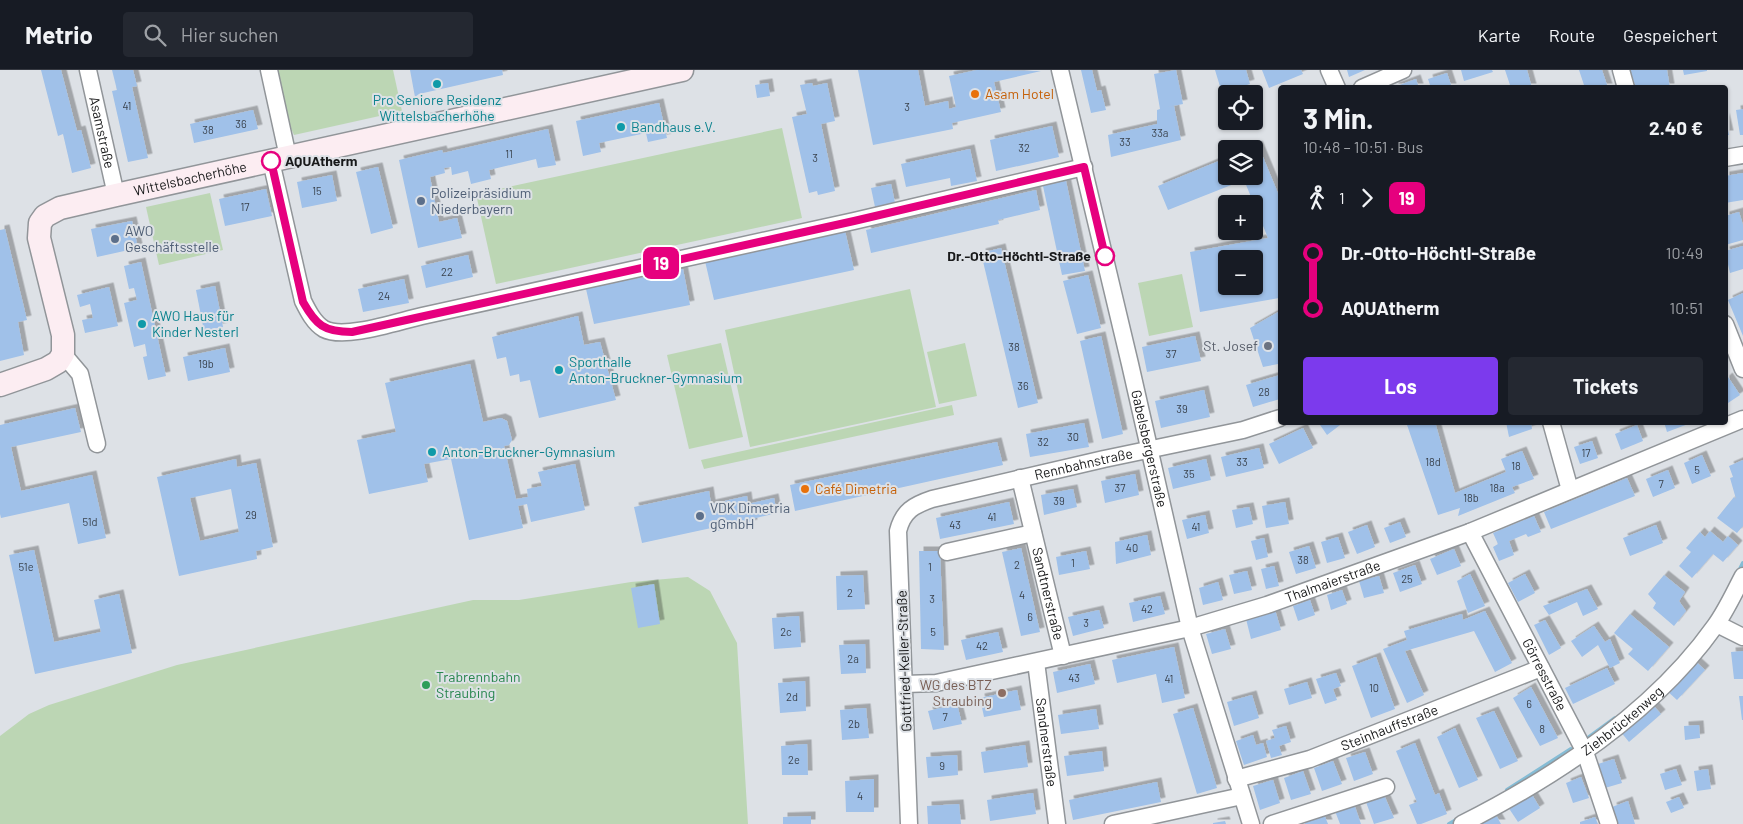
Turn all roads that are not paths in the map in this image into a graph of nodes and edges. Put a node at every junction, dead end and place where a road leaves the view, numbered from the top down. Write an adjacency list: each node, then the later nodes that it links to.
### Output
1 (88, 70): 15 (street, Asamstraße)
2 (269, 70): 13 (street)
3 (682, 70): 13 (street, Wittelsbacherhöhe)
4 (1060, 70): 14 (street, Gabelsbergerstraße)
5 (1329, 70): 8 (street)
6 (1403, 70): 9 (street)
7 (1621, 70): 10 (street)
8 (1336, 85)
9 (1369, 85)
10 (1625, 85)
11 (1743, 155): 12 (street)
12 (1728, 158)
13 (279, 159): 14 (street); 15 (street, Wittelsbacherhöhe)
14 (1084, 167): 24 (street, Gabelsbergerstraße)
15 (116, 195): 17 (street, Wittelsbacherhöhe)
16 (1728, 332): 18 (street)
17 (64, 354): 19 (street); 23 (street)
18 (1743, 369)
19 (0, 385)
20 (1278, 419): 24 (street, Rennbahnstraße)
21 (1743, 419): 26 (street, Thalmaierstraße)
22 (1551, 425): 26 (street)
23 (97, 444)
24 (1148, 449): 25 (street, Rennbahnstraße); 33 (street, Gabelsbergerstraße)
25 (1020, 478): 27 (street, Rennbahnstraße); 29 (street, Sandtnerstraße)
26 (1570, 490): 28 (street, Thalmaierstraße)
27 (915, 504): 38 (street, Gottfried-Keller-Straße)
28 (1470, 532): 33 (street, Thalmaierstraße); 37 (street, Görresstraße)
29 (1033, 533): 30 (street, Sandtnerstraße); 35 (street, Sandtnerstraße)
30 (947, 552)
31 (1743, 576): 32 (street, Ziehbrückenweg)
32 (1717, 624): 34 (street); 39 (street, Ziehbrückenweg)
33 (1190, 628): 35 (street, Thalmaierstraße); 40 (street, Gabelsbergerstraße)
34 (1743, 637)
35 (1063, 656): 36 (street, Thalmaierstraße)
36 (1036, 662): 38 (street, Thalmaierstraße); 44 (street, Sandnerstraße)
37 (1541, 668): 39 (street, Görresstraße); 40 (street, Steinhauffstraße)
38 (905, 684): 43 (street, Gottfried-Keller-Straße)
39 (1584, 752): 48 (street, Ziehbrückenweg); 49 (street, Görresstraße)
40 (1236, 779): 42 (street, Gabelsbergerstraße)
41 (1386, 787): 47 (street)
42 (1242, 796): 45 (street); 46 (street, Gabelsbergerstraße)
43 (909, 824)
44 (1057, 824)
45 (1114, 824)
46 (1251, 824)
47 (1272, 824)
48 (1462, 824)
49 (1609, 824)

